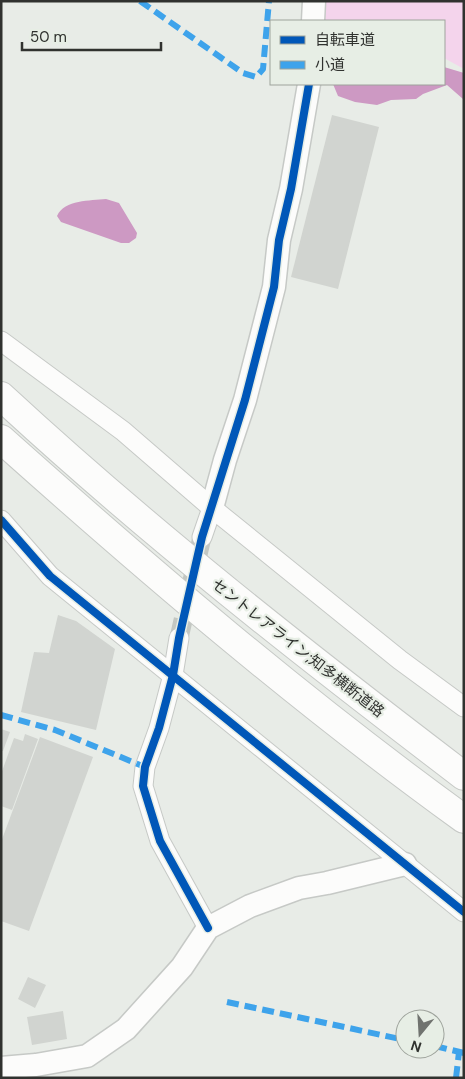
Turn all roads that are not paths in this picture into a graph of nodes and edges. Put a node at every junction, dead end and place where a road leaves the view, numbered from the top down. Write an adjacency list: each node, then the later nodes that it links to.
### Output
1 (314, 1): 2 (street)
2 (313, 20)
3 (309, 85): 7 (street)
4 (1, 341): 7 (street)
5 (1, 396): 13 (highway, セントレアライン;知多横断道路)
6 (1, 439): 14 (highway)
7 (212, 508): 9 (street); 12 (street)
8 (1, 520): 11 (street)
9 (202, 538)
10 (179, 638): 11 (street)
11 (173, 675): 15 (street); 17 (street)
12 (464, 707)
13 (464, 776)
14 (464, 819)
15 (405, 864): 16 (street); 17 (street)
16 (464, 912)
17 (208, 928): 18 (street)
18 (1, 1068)

